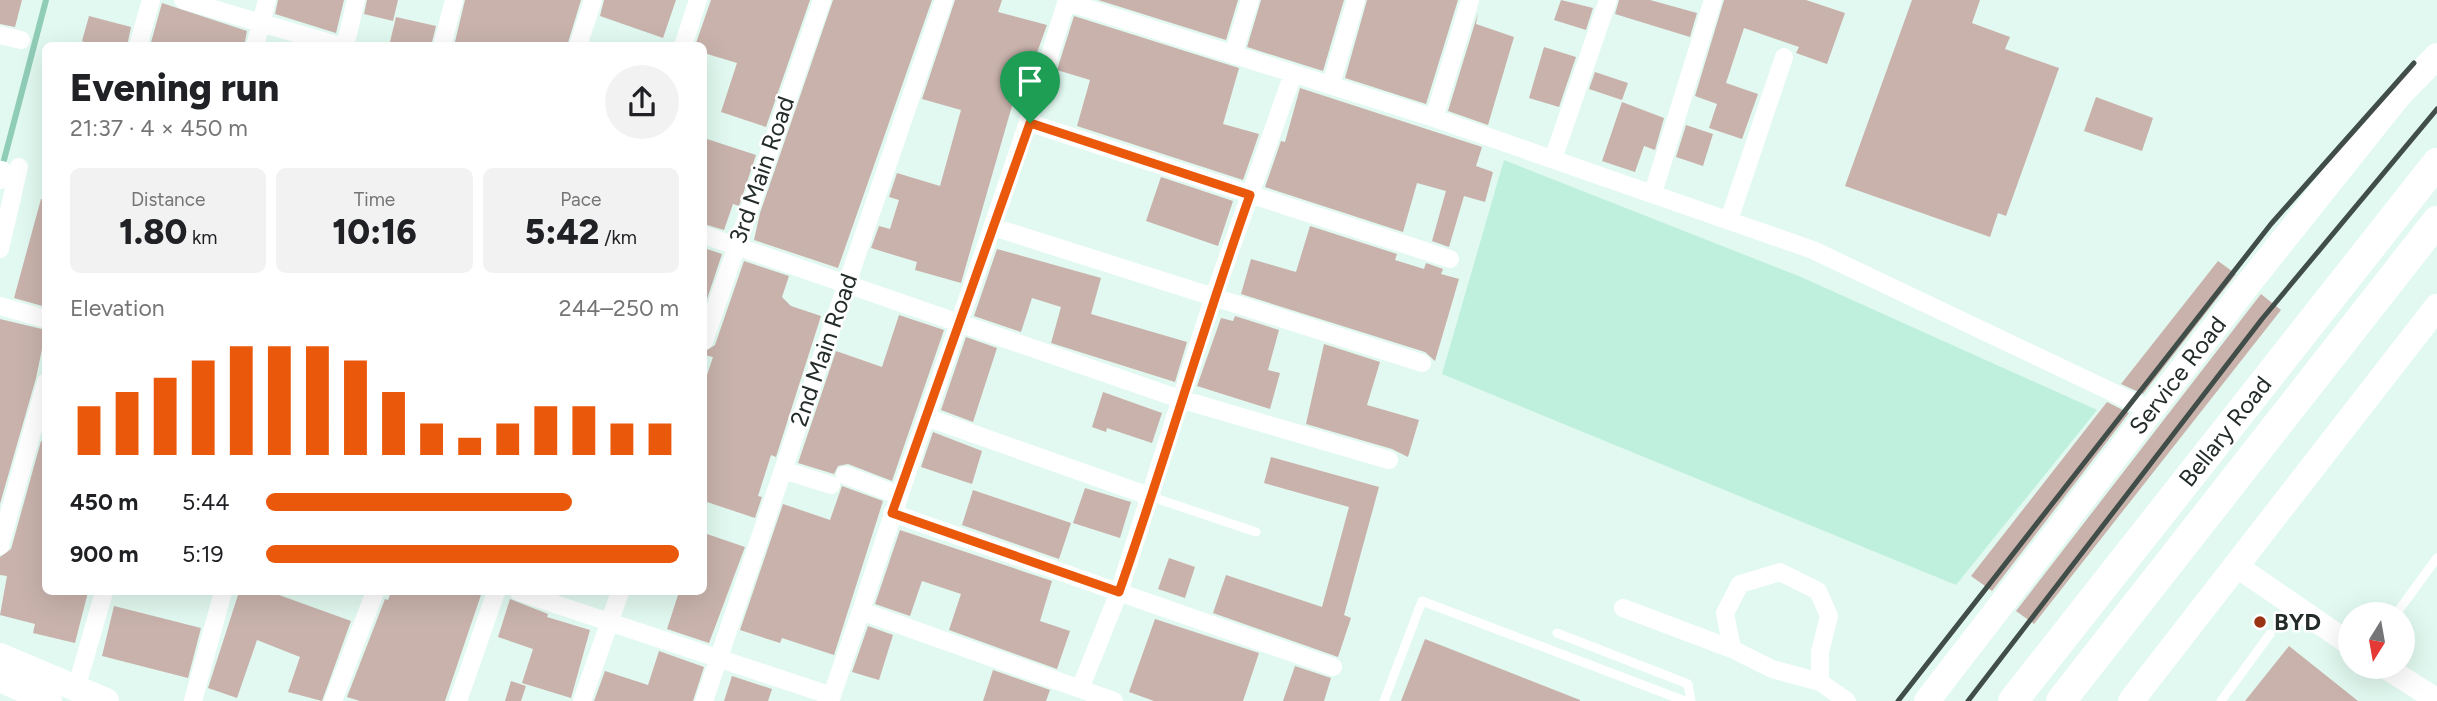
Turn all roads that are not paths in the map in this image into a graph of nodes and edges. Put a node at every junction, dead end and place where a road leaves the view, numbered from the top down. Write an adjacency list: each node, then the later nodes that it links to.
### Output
1 (151, 0): 19 (street)
2 (183, 0): 16 (street)
3 (267, 0): 16 (street)
4 (356, 0): 22 (street)
5 (454, 0): 23 (street)
6 (593, 0): 24 (street)
7 (698, 0): 25 (street)
8 (822, 0): 42 (street, 3rd Main Road)
9 (944, 0): 45 (street, 2nd Main Road)
10 (1250, 0): 26 (street)
11 (1356, 0): 30 (street)
12 (1470, 0): 31 (street)
13 (1608, 0): 33 (street)
14 (1713, 0): 36 (street)
15 (1067, 1): 26 (street); 32 (street)
16 (261, 23): 20 (street); 21 (street)
17 (0, 35): 18 (street)
18 (21, 40)
19 (139, 42)
20 (256, 42)
21 (326, 42)
22 (346, 42)
23 (443, 42)
24 (579, 42)
25 (684, 42)
26 (1233, 55): 29 (street)
27 (2437, 56): 55 (main road, Service Road)
28 (1784, 57): 38 (street)
29 (1293, 74): 30 (street); 37 (street)
30 (1331, 84): 31 (street)
31 (1434, 118): 33 (street)
32 (1030, 123): 37 (street); 40 (street)
33 (1553, 159): 36 (street)
34 (2437, 163): 104 (highway, Bellary Road)
35 (7, 173): 43 (street)
36 (1653, 193): 38 (street)
37 (1250, 195): 44 (street); 46 (street)
38 (1729, 220): 55 (street)
39 (2437, 220): 105 (highway, Bellary Road)
40 (993, 227): 46 (street); 50 (street)
41 (707, 236): 42 (street)
42 (735, 246): 45 (street); 51 (street, 3rd Main Road)
43 (0, 249)
44 (1450, 260)
45 (846, 285): 50 (street); 58 (street, 2nd Main Road)
46 (1214, 296): 52 (street); 54 (street)
47 (0, 306): 49 (street)
48 (2437, 307): 65 (main road)
49 (42, 318)
50 (958, 325): 54 (street); 56 (street)
51 (707, 332)
52 (1422, 363)
53 (42, 396): 63 (street)
54 (1180, 399): 57 (street); 60 (street)
55 (2150, 410): 103 (main road, Service Road)
56 (926, 417): 59 (street); 60 (street)
57 (1389, 460)
58 (783, 470): 59 (street); 82 (street, 2nd Main Road)
59 (898, 495): 61 (street)
60 (1152, 497): 62 (lane); 66 (street)
61 (892, 513): 66 (street); 75 (street)
62 (1256, 532)
63 (0, 546)
64 (2437, 558): 73 (lane)
65 (2235, 565): 79 (street); 106 (main road)
66 (1119, 592): 83 (street); 87 (street)
67 (103, 595): 88 (street)
68 (222, 595): 93 (street)
69 (374, 595): 94 (street)
70 (495, 595): 95 (street)
71 (528, 595): 76 (street)
72 (619, 595): 76 (street)
73 (2405, 602)
74 (1623, 608): 80 (street)
75 (861, 611): 87 (street); 89 (street)
76 (610, 621): 82 (street); 96 (street)
77 (1557, 633): 101 (lane)
78 (2270, 634): 107 (lane)
79 (2338, 636)
80 (1732, 649): 86 (street); 86 (street)
81 (0, 656): 88 (main road)
82 (720, 658): 89 (street); 97 (street, 2nd Main Road)
83 (1333, 667)
84 (0, 679): 91 (main road)
85 (2404, 679): 90 (street)
86 (1821, 682): 102 (street)
87 (1080, 688): 98 (street)
88 (76, 689): 92 (main road)
89 (831, 698)
90 (2437, 700)
91 (49, 701)
92 (106, 701)
93 (193, 701)
94 (332, 701)
95 (458, 701)
96 (582, 701)
97 (704, 701)
98 (1114, 701)
99 (1384, 701): 100 (lane)
100 (1685, 701)
101 (1691, 701)
102 (1847, 701)
103 (1927, 701)
104 (2013, 701)
105 (2061, 701)
106 (2131, 701)
107 (2221, 701)

